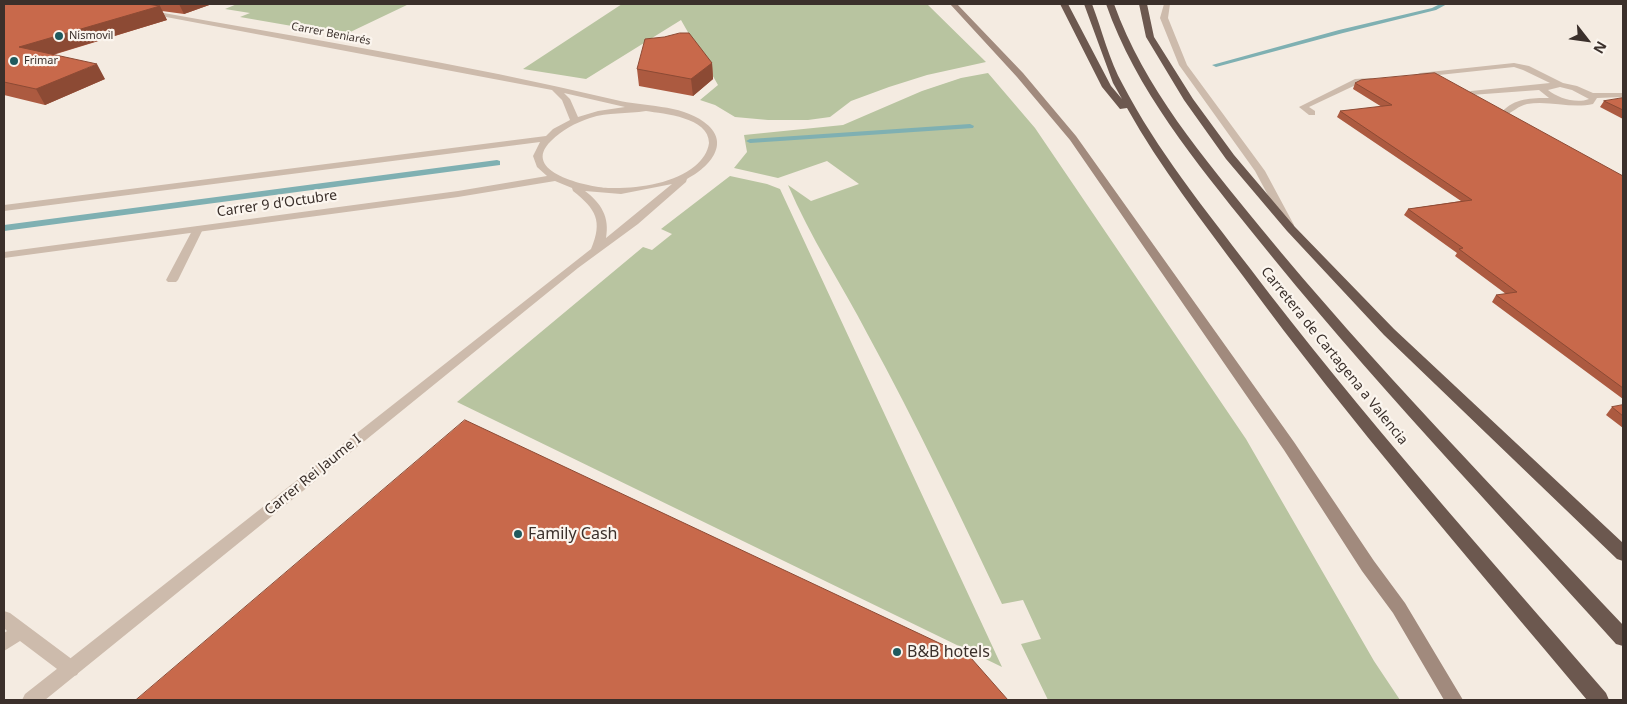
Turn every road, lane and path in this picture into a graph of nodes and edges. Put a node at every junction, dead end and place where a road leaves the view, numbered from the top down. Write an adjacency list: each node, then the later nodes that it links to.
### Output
1 (953, 4): 39 (main road)
2 (1064, 4): 22 (highway)
3 (1088, 4): 22 (highway, Carretera de Cartagena a Valencia)
4 (1110, 4): 35 (highway, Carretera de Cartagena a Valencia)
5 (1142, 4): 28 (highway)
6 (1167, 4): 28 (street)
7 (142, 11): 12 (street, Carrer Beniarés)
8 (1407, 76): 10 (street)
9 (1378, 79): 19 (street)
10 (1560, 85): 11 (street); 15 (street)
11 (1544, 87): 13 (street); 16 (street)
12 (554, 88): 17 (street, Carrer Beniarés); 20 (street)
13 (1471, 93)
14 (1623, 95): 15 (street)
15 (1592, 96): 16 (street)
16 (1565, 101): 18 (street)
17 (644, 109): 20 (street); 23 (street, Carrer Rei Jaume I)
18 (1506, 112)
19 (1312, 113)
20 (574, 121): 21 (street)
21 (548, 138): 24 (street); 26 (street)
22 (1149, 139): 40 (highway, Carretera de Cartagena a Valencia)
23 (691, 172): 25 (street); 29 (street, Carrer Rei Jaume I)
24 (554, 178): 25 (street); 27 (street, Carrer 9 d’Octubre)
25 (572, 186): 29 (street)
26 (4, 208)
27 (198, 229): 30 (street, Carrer 9 d’Octubre); 31 (street)
28 (1291, 229): 32 (highway)
29 (595, 250): 37 (street, Carrer Rei Jaume I)
30 (4, 255)
31 (172, 280)
32 (1623, 554)
33 (4, 618): 34 (street)
34 (20, 631): 36 (street); 37 (street)
35 (1623, 638)
36 (4, 642)
37 (71, 669): 38 (street, Carrer Rei Jaume I)
38 (30, 700)
39 (1454, 700)
40 (1599, 700)

